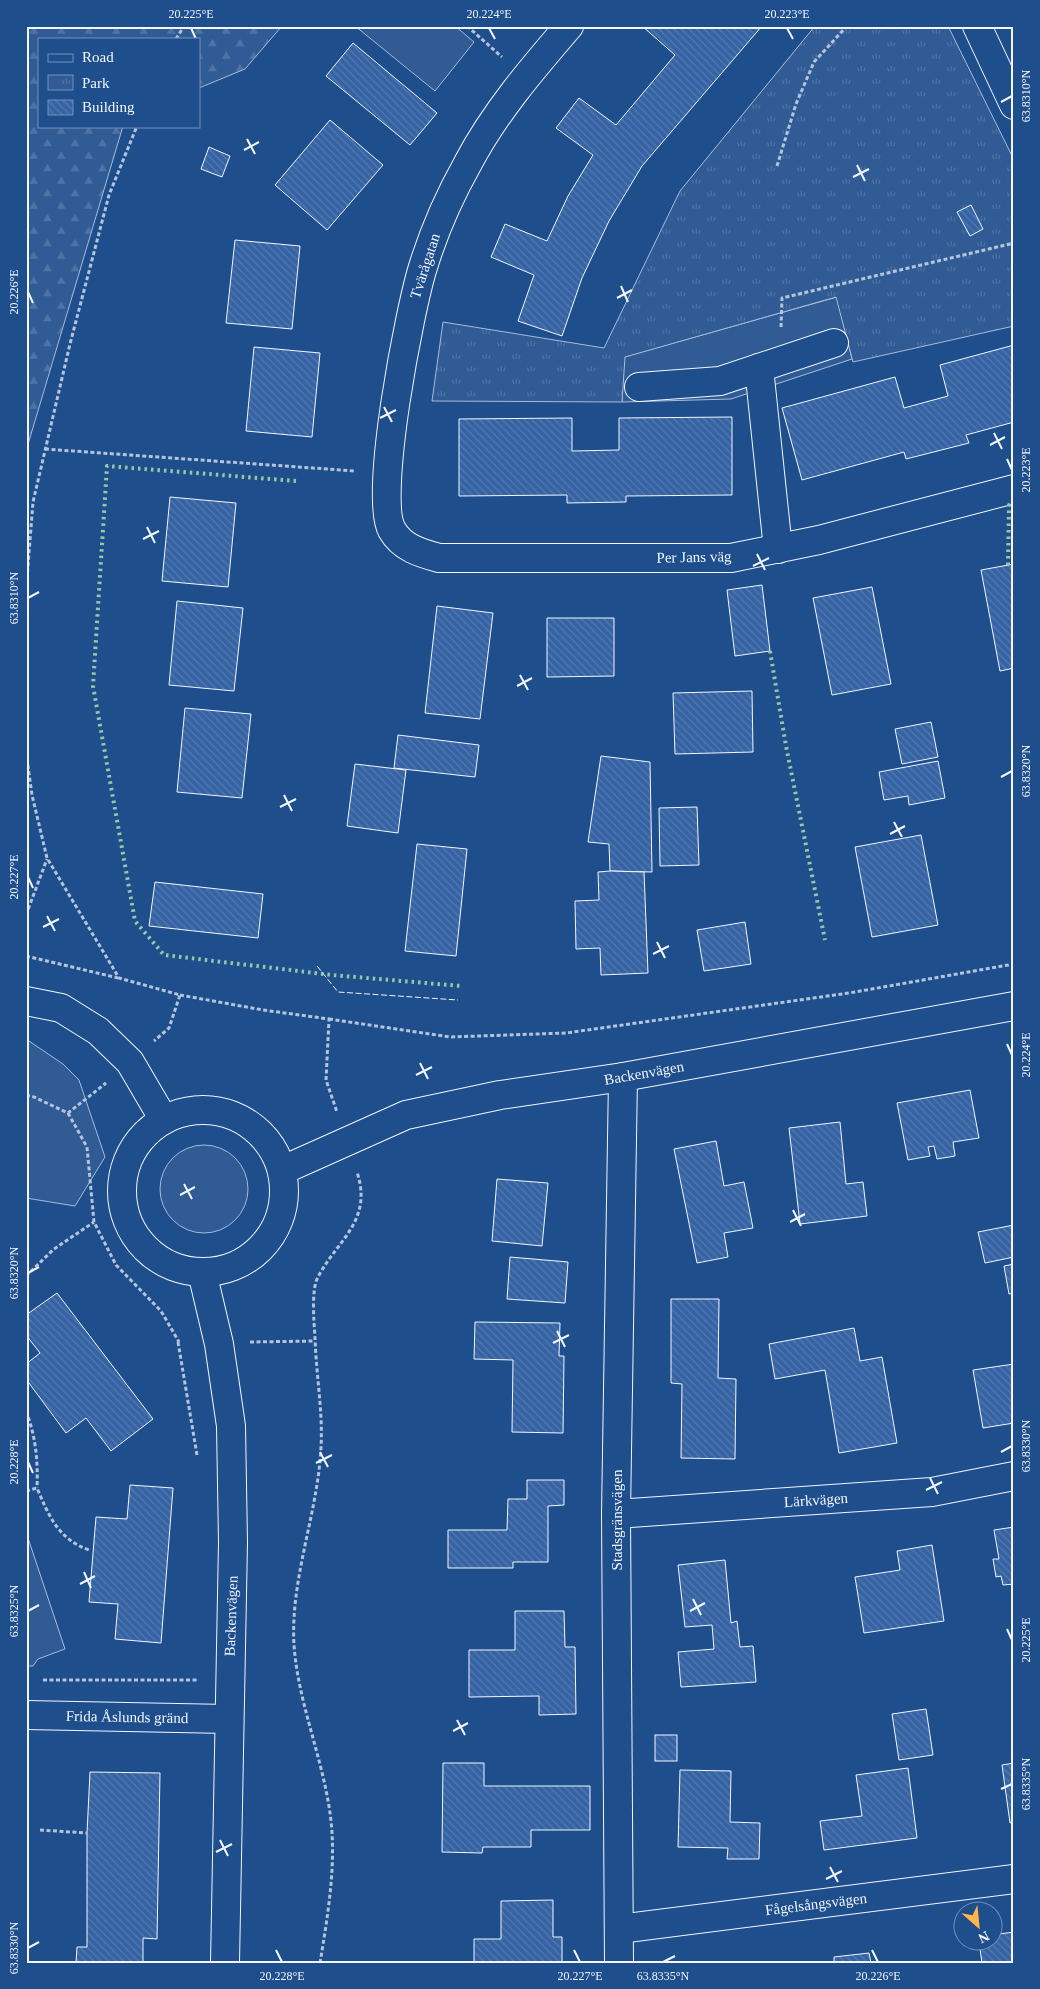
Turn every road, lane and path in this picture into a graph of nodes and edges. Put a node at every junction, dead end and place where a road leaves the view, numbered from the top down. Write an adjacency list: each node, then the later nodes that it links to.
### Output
1 (184, 26): 6 (path)
2 (467, 26): 7 (path)
3 (569, 26): 7 (street, Tvärågatan)
4 (847, 26): 10 (path)
5 (977, 26): 8 (street)
6 (177, 38)
7 (525, 77): 16 (street, Tvärågatan)
8 (1014, 105)
9 (136, 128): 15 (path)
10 (777, 166)
11 (1014, 243): 13 (path)
12 (834, 343): 13 (street)
13 (770, 364): 14 (street); 19 (street)
14 (639, 387)
15 (46, 449): 16 (path); 20 (path)
16 (388, 474): 18 (street, Tvärågatan)
17 (1014, 490): 19 (street, Per Jans väg)
18 (400, 541): 19 (street, Per Jans väg)
19 (778, 549)
20 (26, 592)
21 (26, 752): 22 (path)
22 (32, 795): 23 (path); 24 (path)
23 (26, 797)
24 (48, 858): 25 (path); 28 (path)
25 (26, 915)
26 (26, 956): 28 (path)
27 (1014, 964): 32 (path)
28 (119, 978): 29 (path)
29 (180, 995): 32 (path); 33 (path)
30 (26, 1002): 33 (street)
31 (1014, 1006): 34 (street, Backenvägen)
32 (329, 1019): 38 (path)
33 (130, 1062): 36 (path); 37 (street)
34 (623, 1078): 38 (street, Backenvägen); 46 (street, Stadsgränsvägen)
35 (26, 1096): 36 (path)
36 (68, 1114): 41 (path)
37 (164, 1120): 39 (street); 40 (street)
38 (347, 1139): 39 (street, Backenvägen); 57 (path)
39 (283, 1170): 40 (street)
40 (202, 1272): 51 (street, Backenvägen)
41 (26, 1276)
42 (26, 1411): 44 (path)
43 (1014, 1476): 46 (street, Lärkvägen)
44 (37, 1488): 45 (path); 47 (path)
45 (26, 1491)
46 (616, 1514): 55 (street, Stadsgränsvägen)
47 (89, 1550)
48 (36, 1680): 49 (path)
49 (207, 1680)
50 (26, 1715): 51 (street, Frida Åslunds gränd)
51 (228, 1719): 56 (street, Backenvägen)
52 (40, 1830): 53 (path)
53 (87, 1834)
54 (1014, 1879): 55 (street, Fågelsångsvägen)
55 (619, 1929): 58 (street, Stadsgränsvägen)
56 (225, 1963)
57 (320, 1963)
58 (619, 1963)

